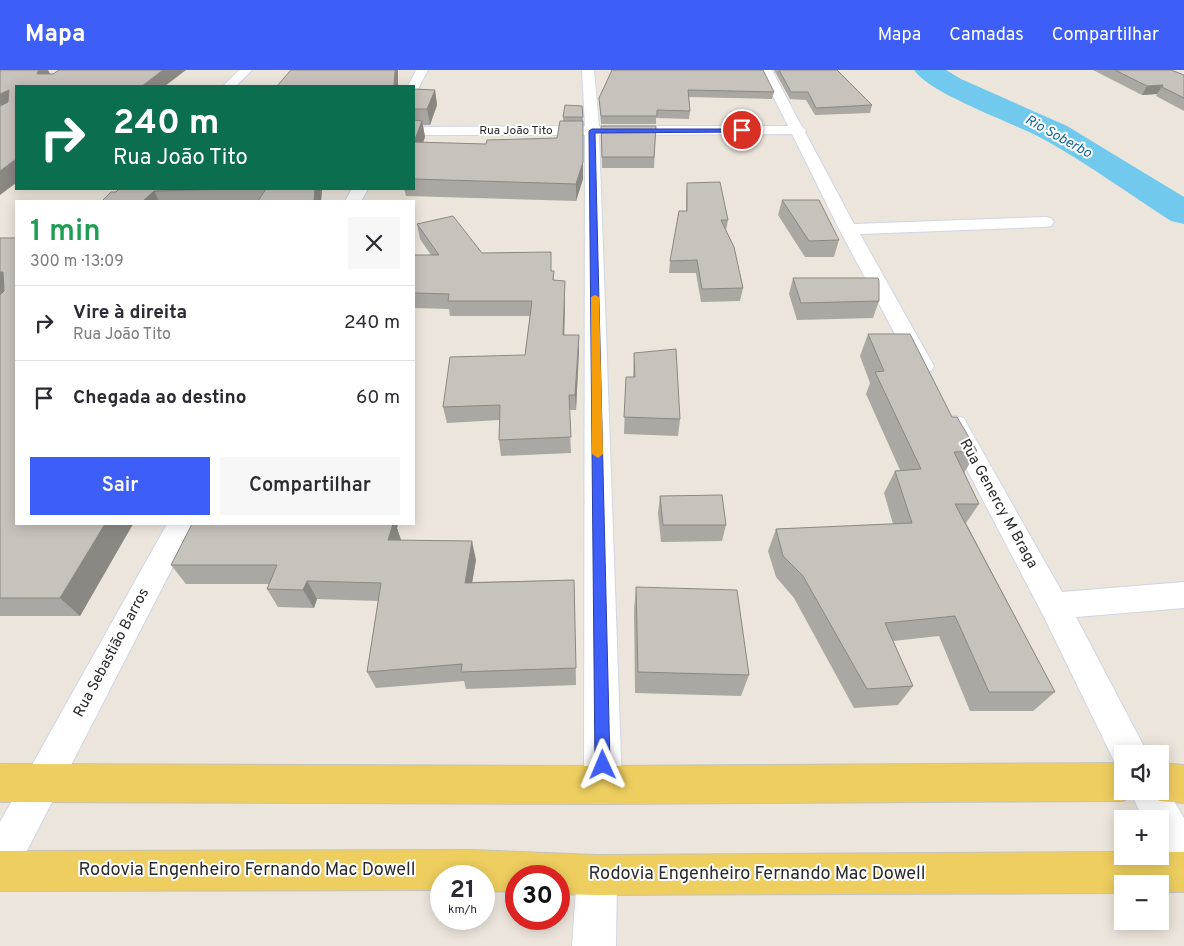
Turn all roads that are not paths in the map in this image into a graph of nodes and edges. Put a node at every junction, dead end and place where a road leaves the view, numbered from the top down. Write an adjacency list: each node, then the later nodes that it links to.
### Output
1 (246, 70): 5 (street)
2 (422, 70): 6 (street)
3 (588, 70): 8 (street)
4 (766, 70): 7 (street, Rua Genercy M Braga)
5 (230, 85)
6 (414, 85)
7 (798, 130): 8 (street, Rua João Tito); 11 (street, Rua Genercy M Braga)
8 (592, 131): 9 (street, Rua João Tito); 21 (street)
9 (415, 132)
10 (1045, 222): 11 (street)
11 (848, 229): 14 (street, Rua Genercy M Braga)
12 (180, 525): 18 (street, Rua Sebastião Barros)
13 (1184, 595): 14 (street)
14 (1054, 606): 15 (street, Rua Genercy M Braga)
15 (1125, 745)
16 (1114, 782): 21 (main road)
17 (0, 783): 18 (main road)
18 (43, 783): 21 (main road); 24 (street, Rua Sebastião Barros)
19 (1169, 783): 20 (main road)
20 (1184, 784)
21 (603, 785)
22 (1154, 800): 23 (street)
23 (1184, 858)
24 (0, 862)
25 (0, 871): 27 (main road, Rodovia Engenheiro Fernando Mac Dowell)
26 (1184, 872): 27 (main road, Rodovia Engenheiro Fernando Mac Dowell)
27 (597, 875): 28 (street)
28 (594, 946)

